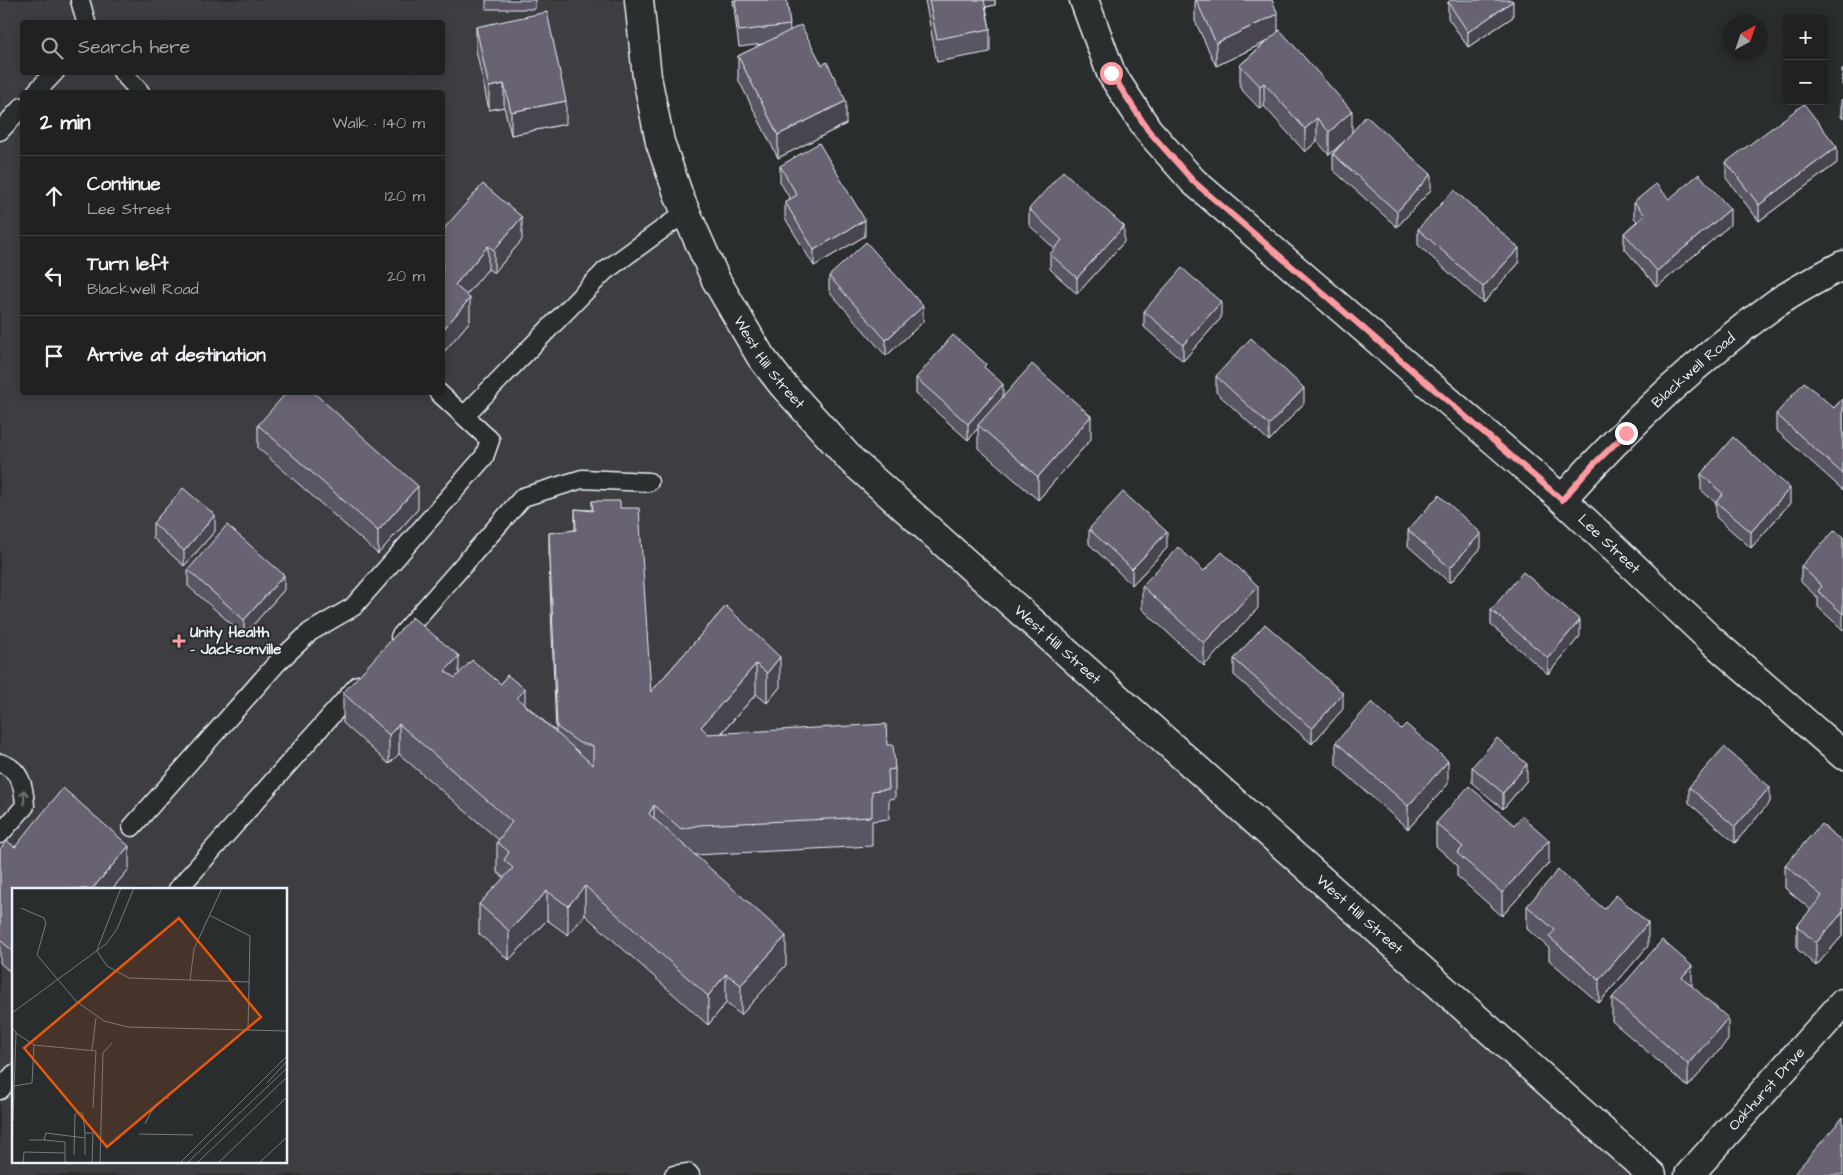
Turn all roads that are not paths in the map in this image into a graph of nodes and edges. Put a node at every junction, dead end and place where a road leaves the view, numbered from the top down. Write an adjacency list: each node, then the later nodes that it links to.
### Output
1 (80, 0): 4 (lane)
2 (639, 0): 11 (street, West Hill Street)
3 (1084, 0): 16 (street, Lee Street)
4 (85, 20)
5 (52, 75): 7 (lane)
6 (125, 75): 8 (lane)
7 (38, 90)
8 (138, 90)
9 (20, 109): 10 (lane)
10 (0, 131)
11 (686, 212): 14 (lane); 29 (street, West Hill Street)
12 (1843, 265): 16 (street, Blackwell Road)
13 (441, 395): 14 (lane)
14 (464, 416): 21 (lane)
15 (649, 482): 17 (lane)
16 (1562, 500): 19 (street, Lee Street)
17 (387, 652)
18 (367, 674): 23 (lane)
19 (1843, 755)
20 (0, 763): 22 (lane, one-way to 20)
21 (132, 827)
22 (0, 834)
23 (179, 888)
24 (1843, 1003): 30 (street, Oakhurst Drive)
25 (12, 1076): 26 (lane)
26 (0, 1090)
27 (674, 1175): 28 (lane)
28 (690, 1175)
29 (1652, 1175)
30 (1690, 1175)

